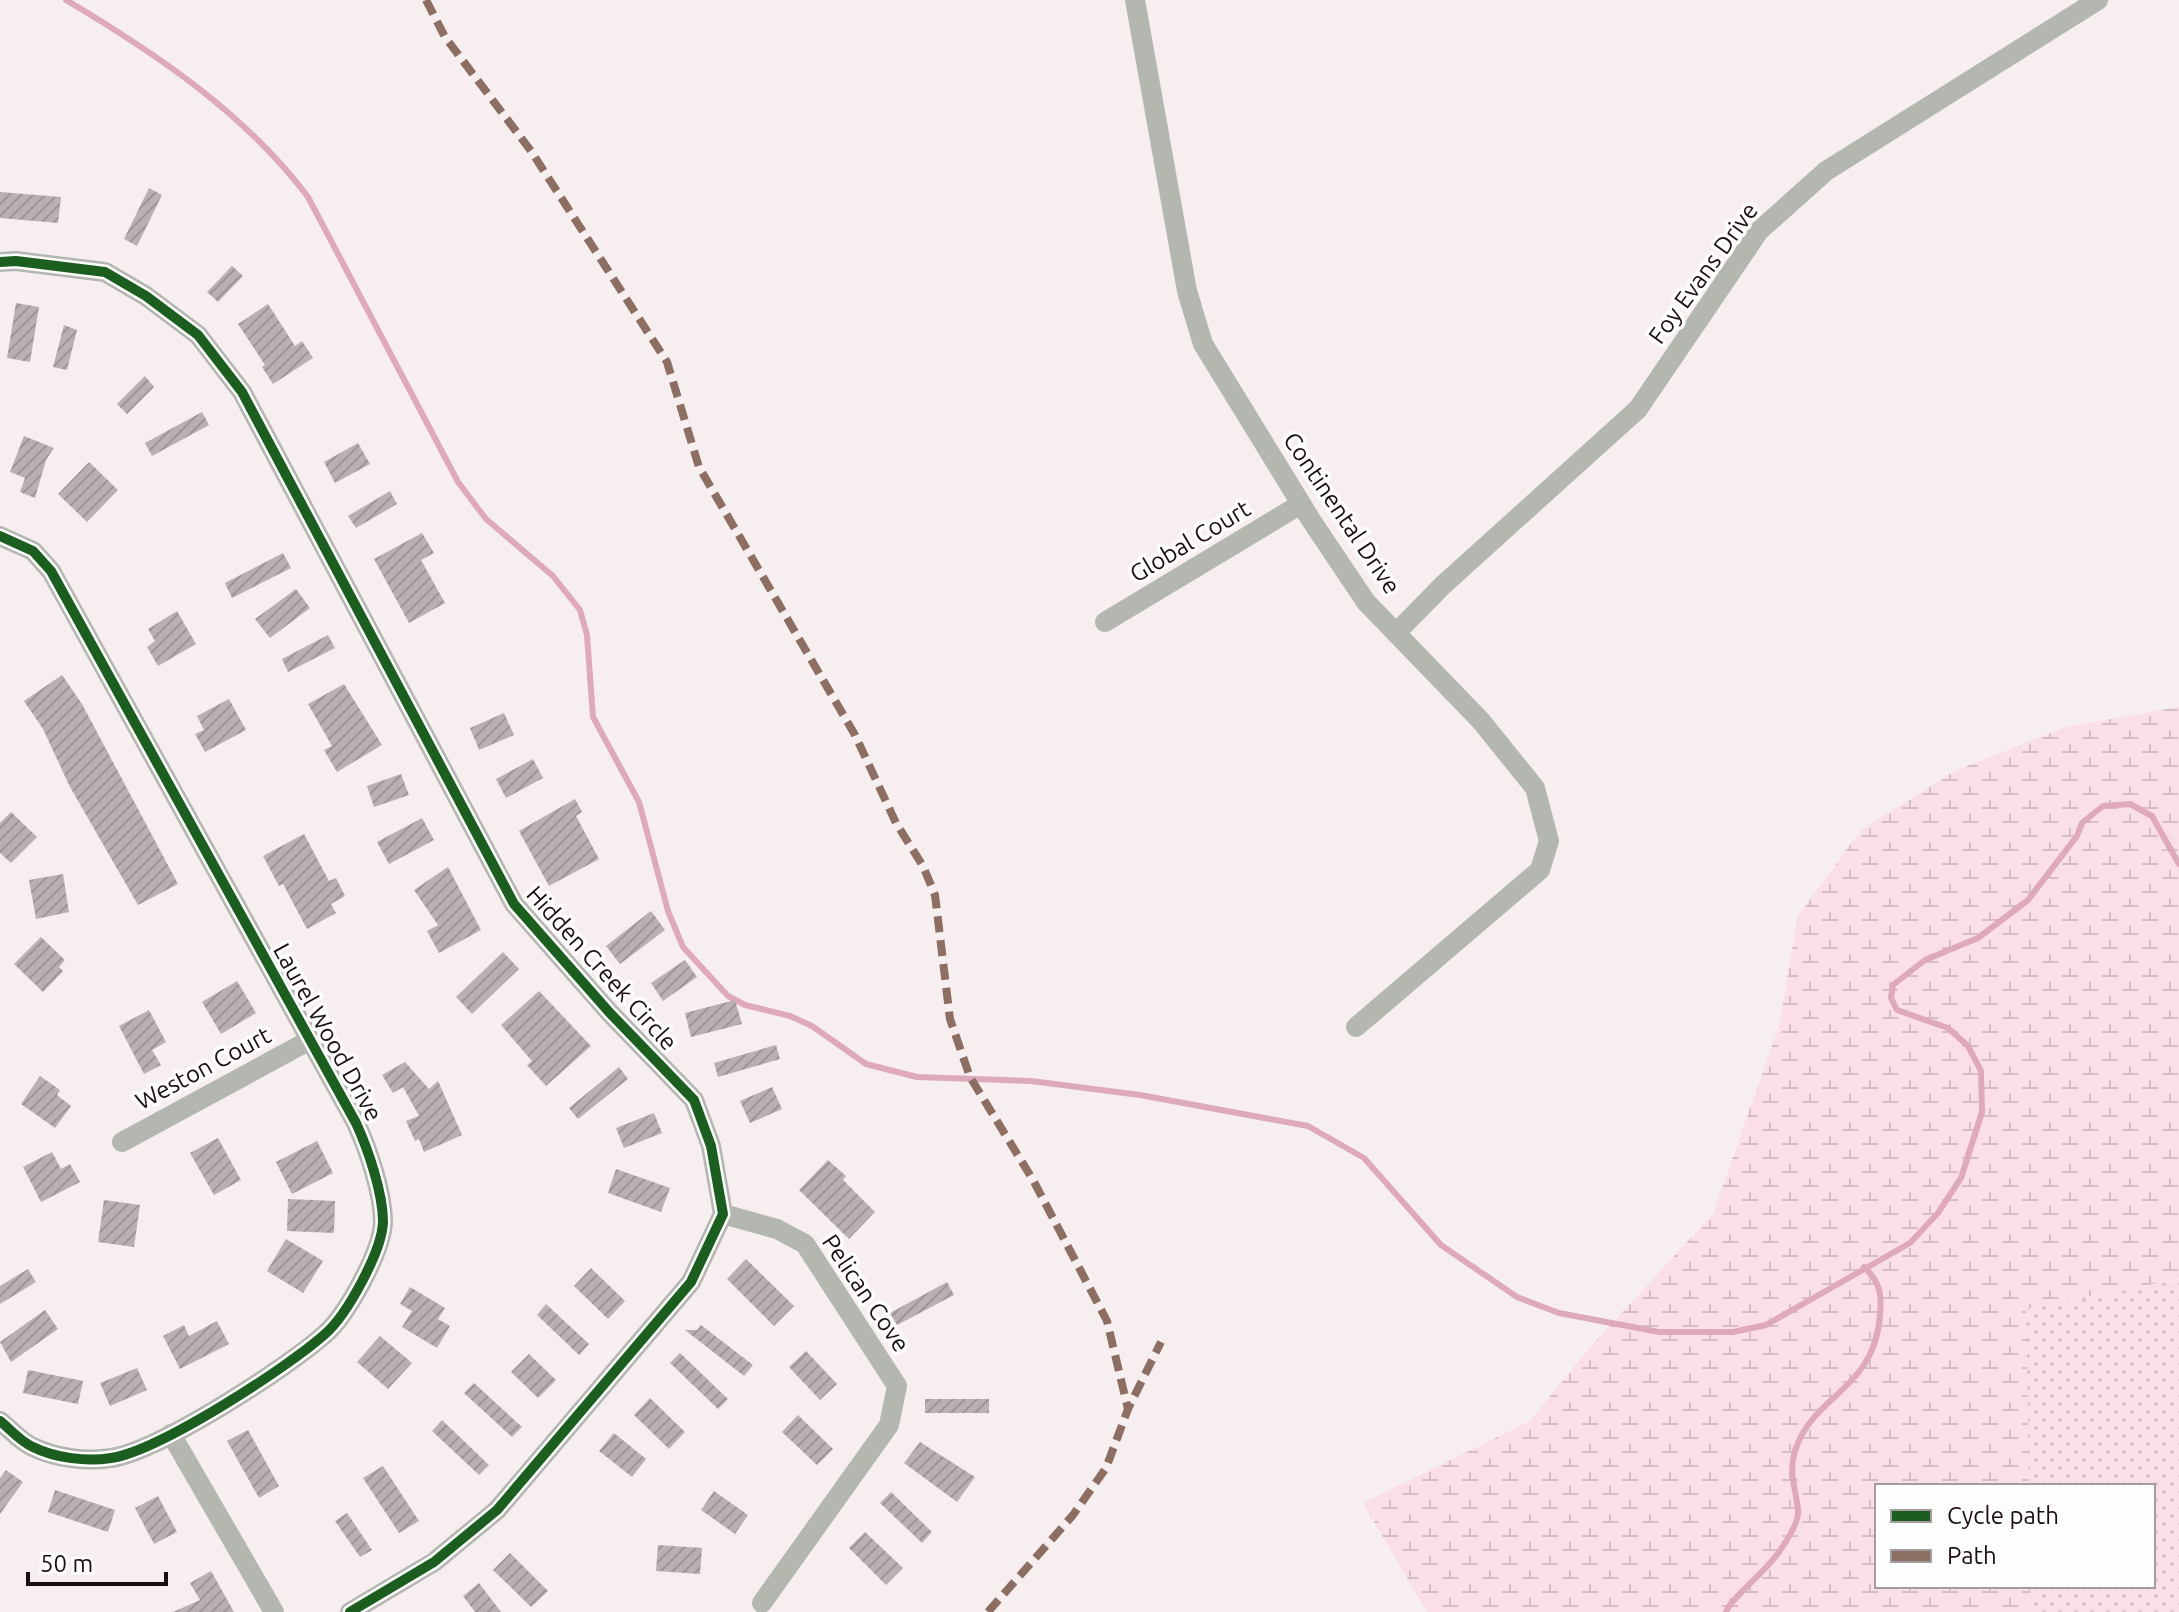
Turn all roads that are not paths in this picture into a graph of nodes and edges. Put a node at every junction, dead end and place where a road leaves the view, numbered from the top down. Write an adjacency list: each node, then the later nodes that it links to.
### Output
1 (1135, 0): 4 (street, Continental Drive)
2 (2098, 0): 7 (street, Foy Evans Drive)
3 (0, 262): 11 (street, Hidden Creek Circle)
4 (1301, 504): 6 (street, Global Court); 7 (street, Continental Drive)
5 (0, 536): 9 (street, Laurel Wood Drive)
6 (1105, 622)
7 (1396, 633): 8 (street, Continental Drive)
8 (1356, 1027)
9 (310, 1040): 10 (street, Weston Court); 13 (street, Laurel Wood Drive)
10 (122, 1142)
11 (723, 1214): 14 (street, Pelican Cove); 16 (street)
12 (0, 1421): 13 (street, Laurel Wood Drive)
13 (171, 1434): 15 (street)
14 (762, 1603)
15 (274, 1612)
16 (350, 1612)

